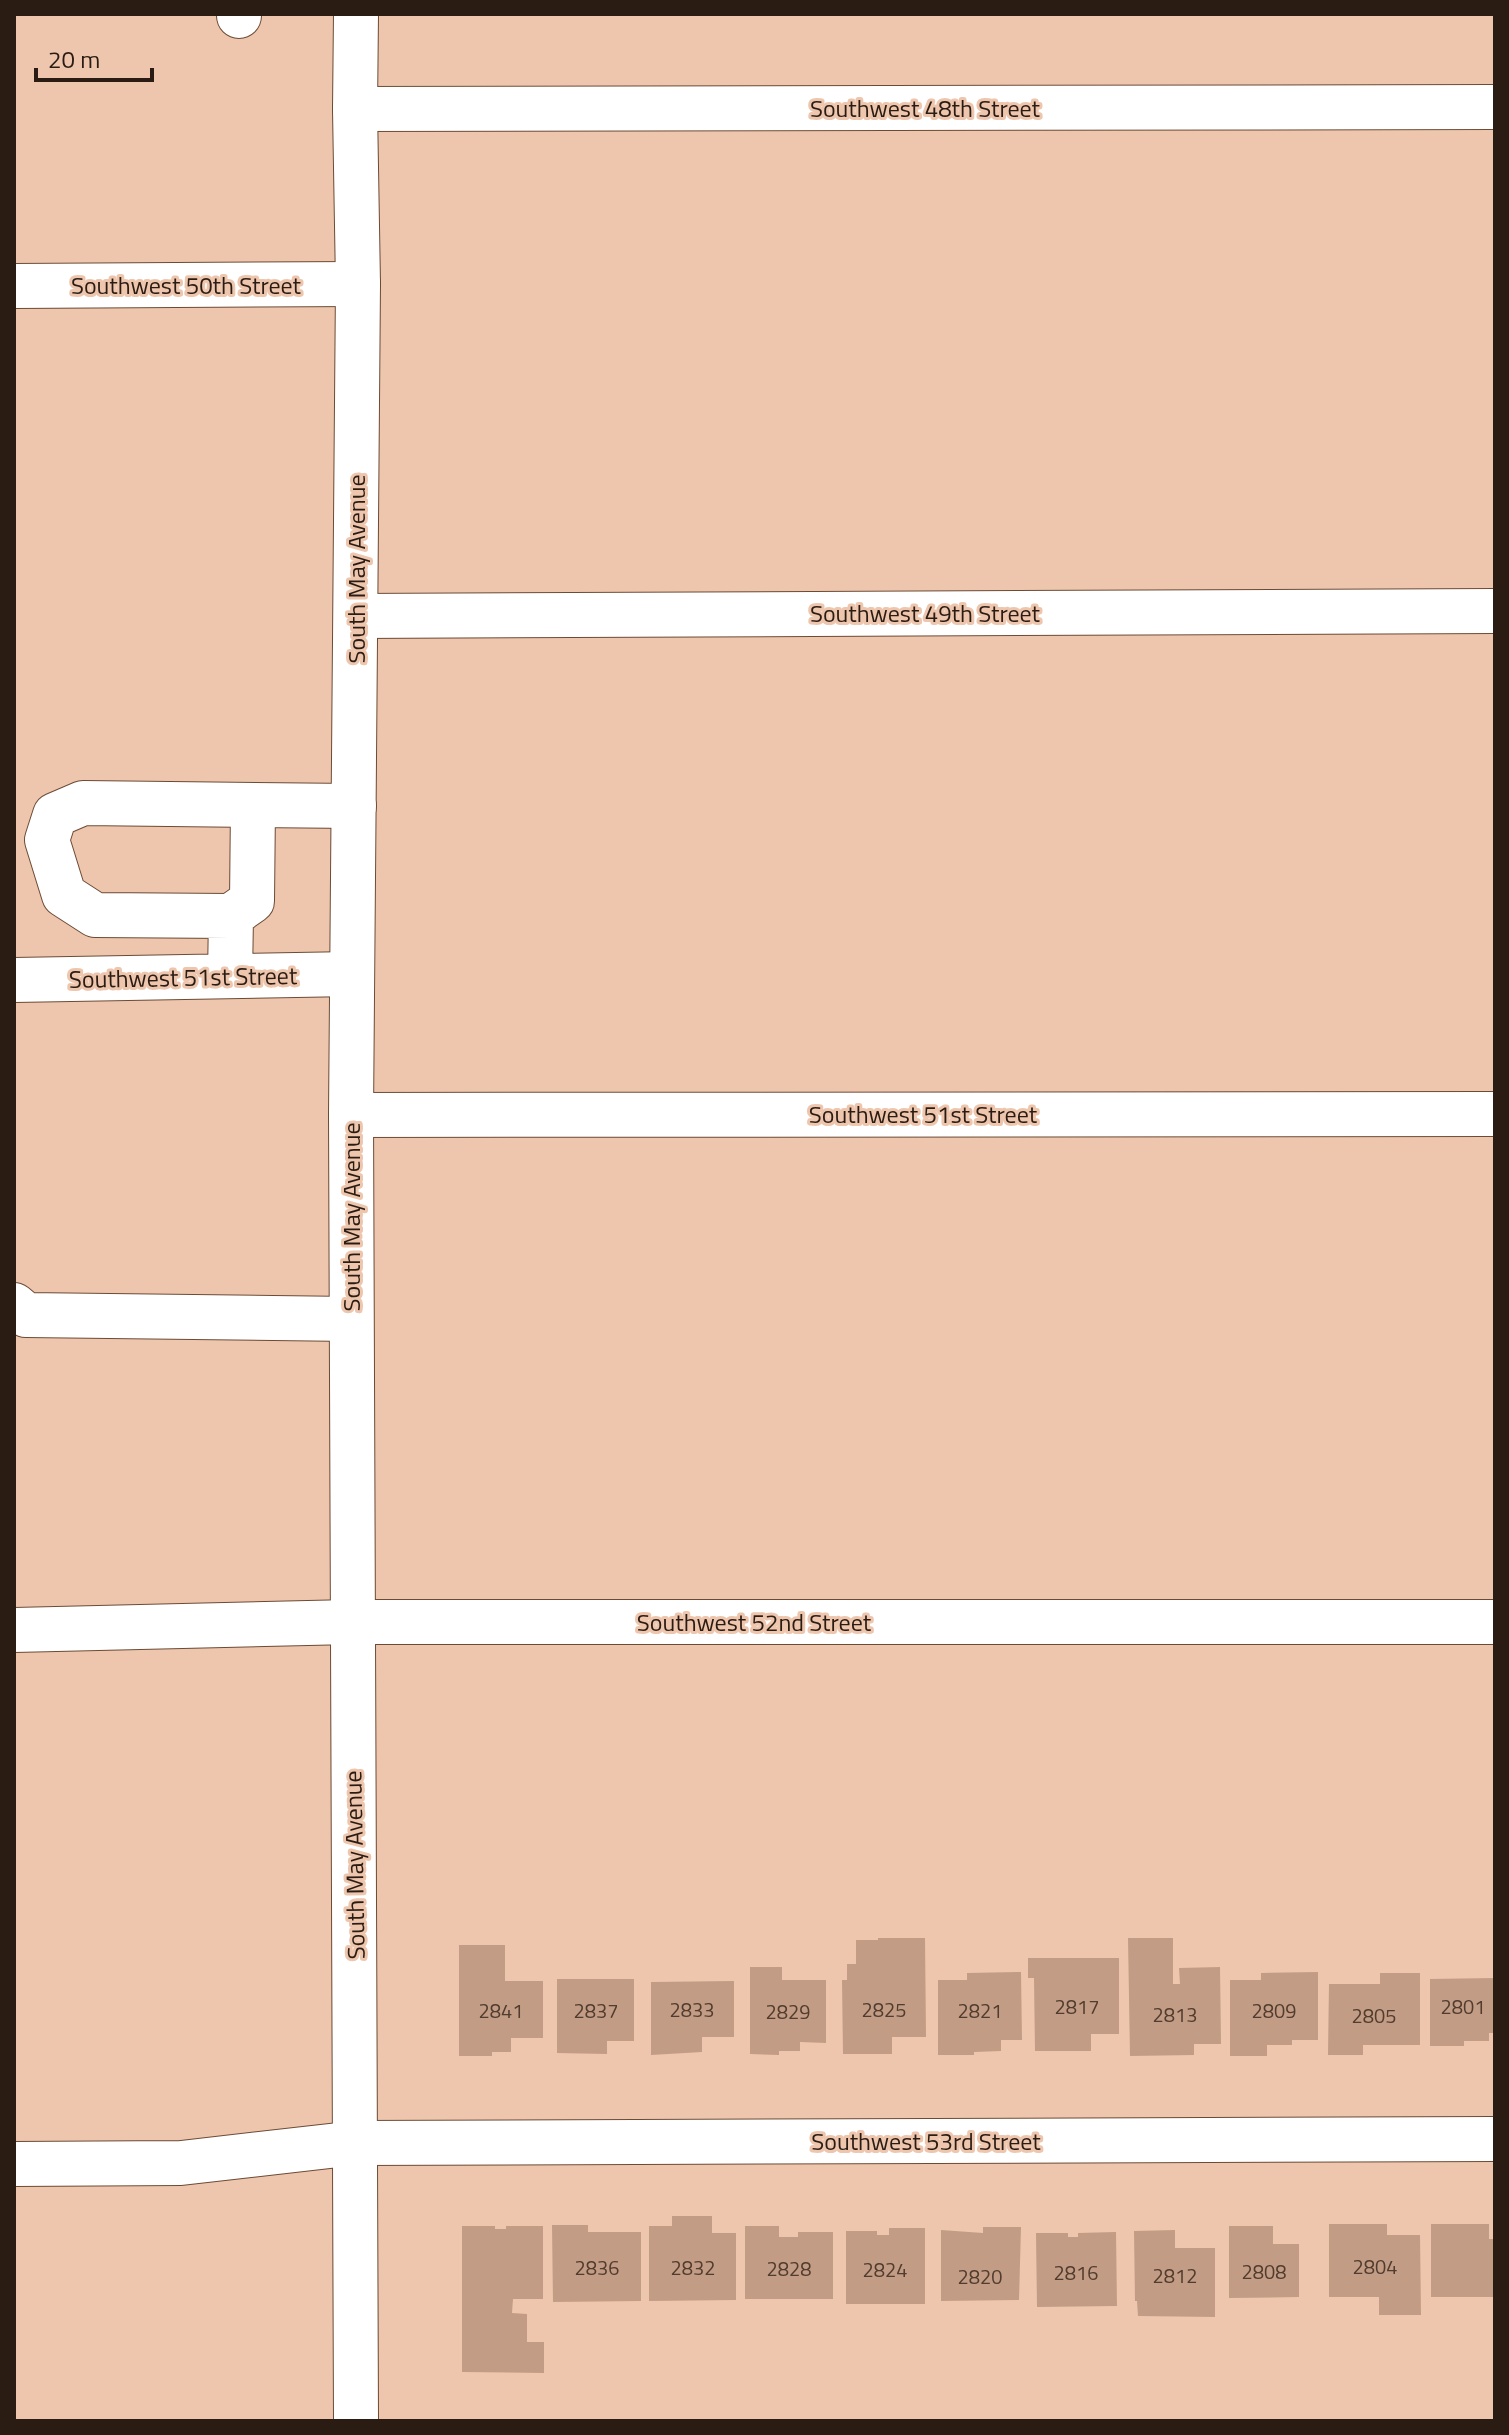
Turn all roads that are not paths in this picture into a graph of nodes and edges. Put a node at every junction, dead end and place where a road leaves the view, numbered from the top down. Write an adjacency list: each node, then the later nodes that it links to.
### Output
1 (356, 14): 3 (street, South May Avenue)
2 (1495, 107): 3 (street, Southwest 48th Street)
3 (355, 109): 4 (street, South May Avenue)
4 (358, 284): 5 (street, Southwest 50th Street); 7 (street, South May Avenue)
5 (14, 286)
6 (1495, 611): 7 (street, Southwest 49th Street)
7 (356, 616): 9 (street, South May Avenue)
8 (253, 805): 9 (street); 10 (street); 11 (street)
9 (354, 806): 12 (street, South May Avenue)
10 (95, 915): 11 (street); 14 (street)
11 (231, 916): 13 (street)
12 (352, 974): 13 (street, Southwest 51st Street); 17 (street, South May Avenue)
13 (230, 976): 14 (street, Southwest 51st Street)
14 (94, 978): 15 (street, Southwest 51st Street)
15 (14, 980)
16 (1495, 1114): 17 (street, Southwest 51st Street)
17 (351, 1115): 19 (street, South May Avenue)
18 (14, 1305): 19 (street)
19 (351, 1319): 20 (street, South May Avenue)
20 (351, 1622): 21 (street, Southwest 52nd Street); 22 (street, Southwest 52nd Street); 24 (street, South May Avenue)
21 (1495, 1622)
22 (14, 1630)
23 (1495, 2139): 24 (street, Southwest 53rd Street)
24 (356, 2143): 25 (street, Southwest 53rd Street); 26 (street, South May Avenue)
25 (14, 2164)
26 (356, 2421)

